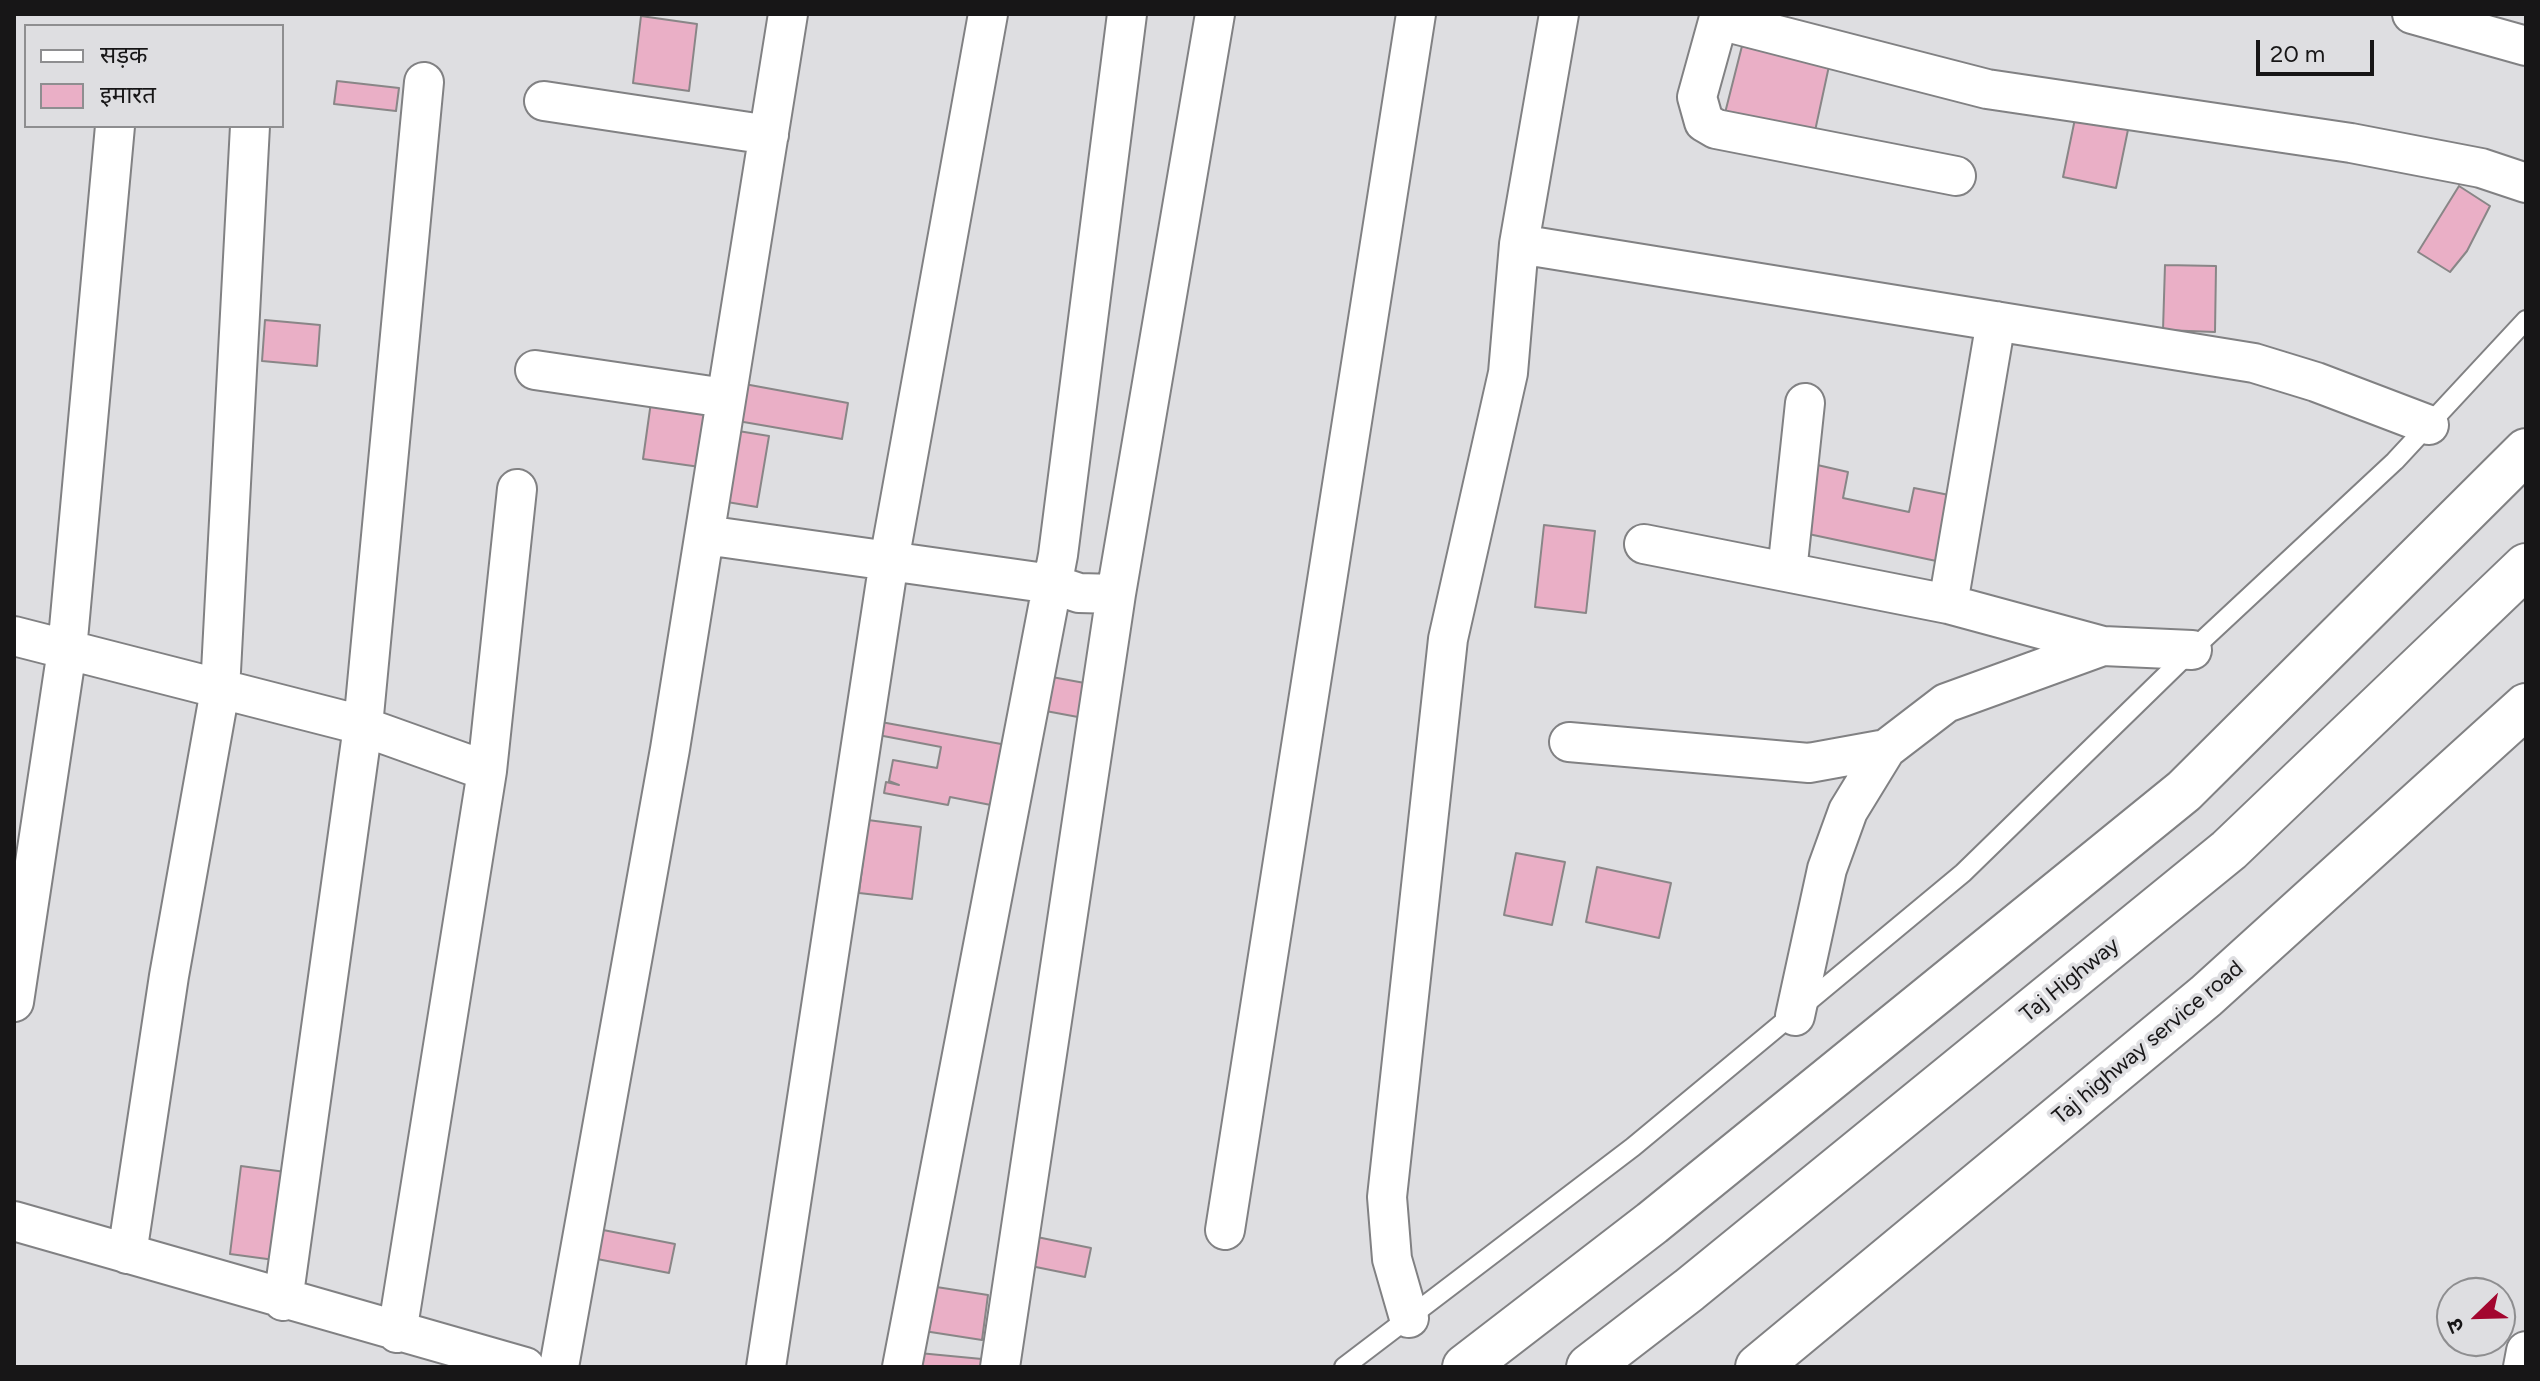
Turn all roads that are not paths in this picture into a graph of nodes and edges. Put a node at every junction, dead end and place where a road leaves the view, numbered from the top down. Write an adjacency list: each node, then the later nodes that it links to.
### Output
1 (788, 14): 14 (street)
2 (988, 14): 28 (street)
3 (1127, 14): 31 (street)
4 (1215, 14): 32 (street)
5 (1416, 14): 47 (street)
6 (1559, 14): 17 (street)
7 (2412, 14): 9 (street)
8 (1719, 17): 15 (street); 16 (street)
9 (2526, 46)
10 (424, 82): 40 (street)
11 (544, 101): 14 (street)
12 (115, 128): 36 (street)
13 (250, 128): 38 (street)
14 (769, 135): 21 (street)
15 (1956, 176)
16 (2526, 183)
17 (1519, 244): 19 (street); 50 (street)
18 (2526, 320): 23 (lane)
19 (1996, 321): 23 (street); 33 (street)
20 (535, 370): 21 (street)
21 (725, 398): 26 (street)
22 (1805, 403): 30 (street)
23 (2429, 425): 37 (lane)
24 (2526, 451): 59 (main road)
25 (517, 489): 43 (street)
26 (705, 535): 28 (street); 54 (street)
27 (1644, 544): 30 (street)
28 (889, 561): 31 (street); 55 (street)
29 (2526, 566): 60 (main road, Taj Highway)
30 (1787, 572): 33 (street)
31 (1052, 584): 32 (street); 56 (street)
32 (1116, 594): 57 (street)
33 (1948, 604): 35 (street)
34 (14, 636): 36 (street)
35 (2103, 646): 37 (street); 42 (street)
36 (67, 650): 38 (street); 44 (street)
37 (2192, 650): 45 (lane)
38 (220, 690): 40 (street); 48 (street)
39 (2526, 706): 61 (main road, Taj highway service road)
40 (363, 726): 43 (street); 49 (street)
41 (1569, 742): 42 (street)
42 (1886, 749): 45 (street)
43 (487, 771): 51 (street)
44 (14, 1002)
45 (1795, 1016): 50 (lane)
46 (14, 1221): 48 (street)
47 (1225, 1230)
48 (127, 1254): 49 (street)
49 (283, 1301): 51 (street)
50 (1409, 1318): 58 (lane)
51 (397, 1333): 53 (street)
52 (2526, 1351): 62 (street)
53 (525, 1367)
54 (559, 1367)
55 (766, 1367)
56 (902, 1367)
57 (1000, 1367)
58 (1344, 1367)
59 (1465, 1367)
60 (1589, 1367)
61 (1758, 1367)
62 (2523, 1367)

